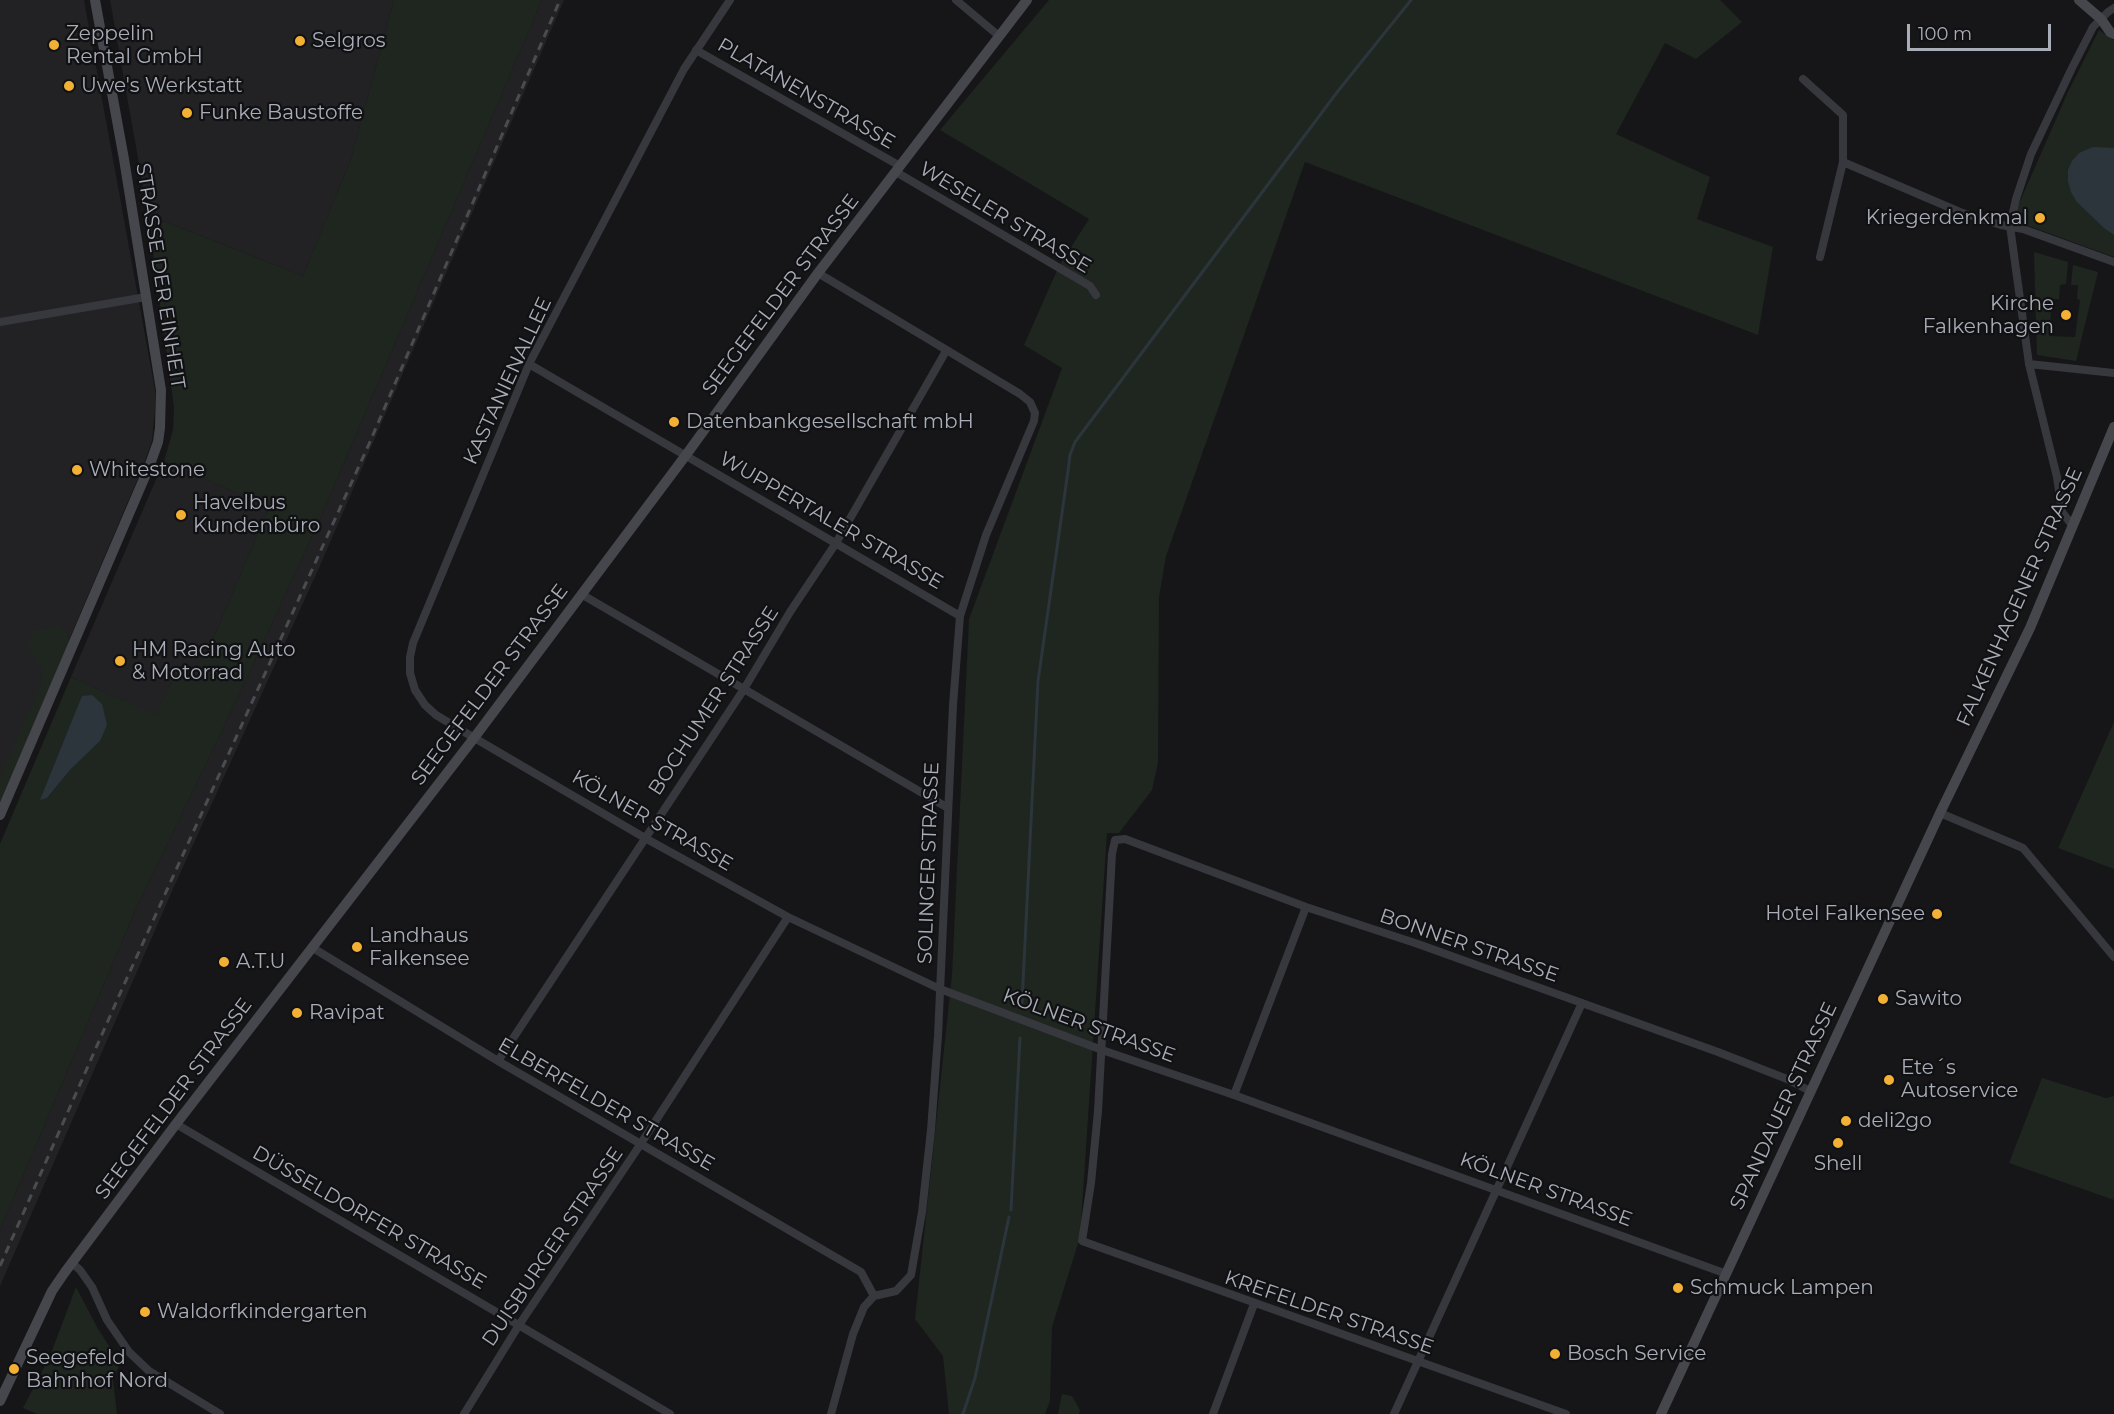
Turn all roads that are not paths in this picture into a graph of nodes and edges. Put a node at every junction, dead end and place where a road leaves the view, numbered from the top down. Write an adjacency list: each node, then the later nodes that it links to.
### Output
1 (95, 0): 20 (street, STRASSE DER EINHEIT)
2 (730, 0): 11 (street, KASTANIENALLEE)
3 (956, 0): 10 (street)
4 (1028, 0): 10 (street, SEEGEFELDER STRASSE)
5 (2079, 0): 7 (street)
6 (2114, 8): 7 (street)
7 (2101, 19): 8 (street); 9 (street); 15 (street)
8 (2114, 23)
9 (2114, 34)
10 (999, 36): 14 (street, SEEGEFELDER STRASSE)
11 (696, 50): 14 (street, PLATANENSTRASSE); 23 (street, KASTANIENALLEE)
12 (1803, 79): 13 (street)
13 (1843, 162): 15 (street); 16 (street)
14 (898, 169): 18 (street, SEEGEFELDER STRASSE); 19 (street, WESELER STRASSE)
15 (2010, 226): 17 (street); 24 (street)
16 (1820, 257)
17 (2114, 262)
18 (818, 273): 22 (street); 27 (street, SEEGEFELDER STRASSE)
19 (1096, 295)
20 (146, 297): 21 (street); 36 (street, STRASSE DER EINHEIT)
21 (0, 322)
22 (946, 351): 29 (street, BOCHUMER STRASSE); 31 (street, SOLINGER STRASSE)
23 (529, 364): 27 (street, WUPPERTALER STRASSE); 33 (street, KASTANIENALLEE)
24 (2029, 364): 25 (street); 28 (street)
25 (2114, 374)
26 (2114, 427): 28 (street, FALKENHAGENER STRASSE)
27 (686, 454): 29 (street, WUPPERTALER STRASSE); 30 (street, SEEGEFELDER STRASSE)
28 (2072, 525): 35 (street, FALKENHAGENER STRASSE)
29 (837, 543): 31 (street, WUPPERTALER STRASSE); 32 (street, BOCHUMER STRASSE)
30 (580, 594): 32 (street); 33 (street, SEEGEFELDER STRASSE)
31 (960, 616): 34 (street, SOLINGER STRASSE)
32 (744, 689): 34 (street); 37 (street, BOCHUMER STRASSE)
33 (474, 738): 37 (street, KÖLNER STRASSE); 40 (street, SEEGEFELDER STRASSE)
34 (948, 808): 42 (street, SOLINGER STRASSE)
35 (1940, 813): 41 (street); 46 (street, SPANDAUER STRASSE)
36 (0, 815)
37 (645, 838): 39 (street, KÖLNER STRASSE); 45 (street, BOCHUMER STRASSE)
38 (1306, 907): 43 (street, BONNER STRASSE); 44 (street, BONNER STRASSE); 47 (street)
39 (788, 917): 42 (street, KÖLNER STRASSE); 49 (street, DUISBURGER STRASSE)
40 (313, 948): 45 (street, ELBERFELDER STRASSE); 48 (street, SEEGEFELDER STRASSE)
41 (2114, 957)
42 (940, 989): 44 (street, KÖLNER STRASSE); 53 (street, SOLINGER STRASSE)
43 (1582, 1003): 46 (street, BONNER STRASSE); 50 (street)
44 (1102, 1050): 47 (street, KÖLNER STRASSE); 54 (street, KREFELDER STRASSE)
45 (498, 1061): 49 (street, ELBERFELDER STRASSE)
46 (1810, 1091): 52 (street, SPANDAUER STRASSE)
47 (1234, 1095): 50 (street, KÖLNER STRASSE)
48 (176, 1124): 51 (street, SEEGEFELDER STRASSE); 55 (street, DÜSSELDORFER STRASSE)
49 (640, 1145): 53 (street, ELBERFELDER STRASSE); 55 (street, DUISBURGER STRASSE)
50 (1495, 1190): 52 (street, KÖLNER STRASSE); 56 (street)
51 (72, 1263): 57 (street, SEEGEFELDER STRASSE); 58 (street)
52 (1724, 1274): 65 (street, SPANDAUER STRASSE)
53 (874, 1296): 61 (street)
54 (1254, 1304): 56 (street, KREFELDER STRASSE); 62 (street)
55 (519, 1325): 59 (street, DUISBURGER STRASSE); 60 (street, DÜSSELDORFER STRASSE)
56 (1417, 1361): 63 (street); 64 (street, KREFELDER STRASSE)
57 (0, 1401)
58 (220, 1414)
59 (464, 1414)
60 (670, 1414)
61 (831, 1414)
62 (1213, 1414)
63 (1394, 1414)
64 (1566, 1414)
65 (1660, 1414)

